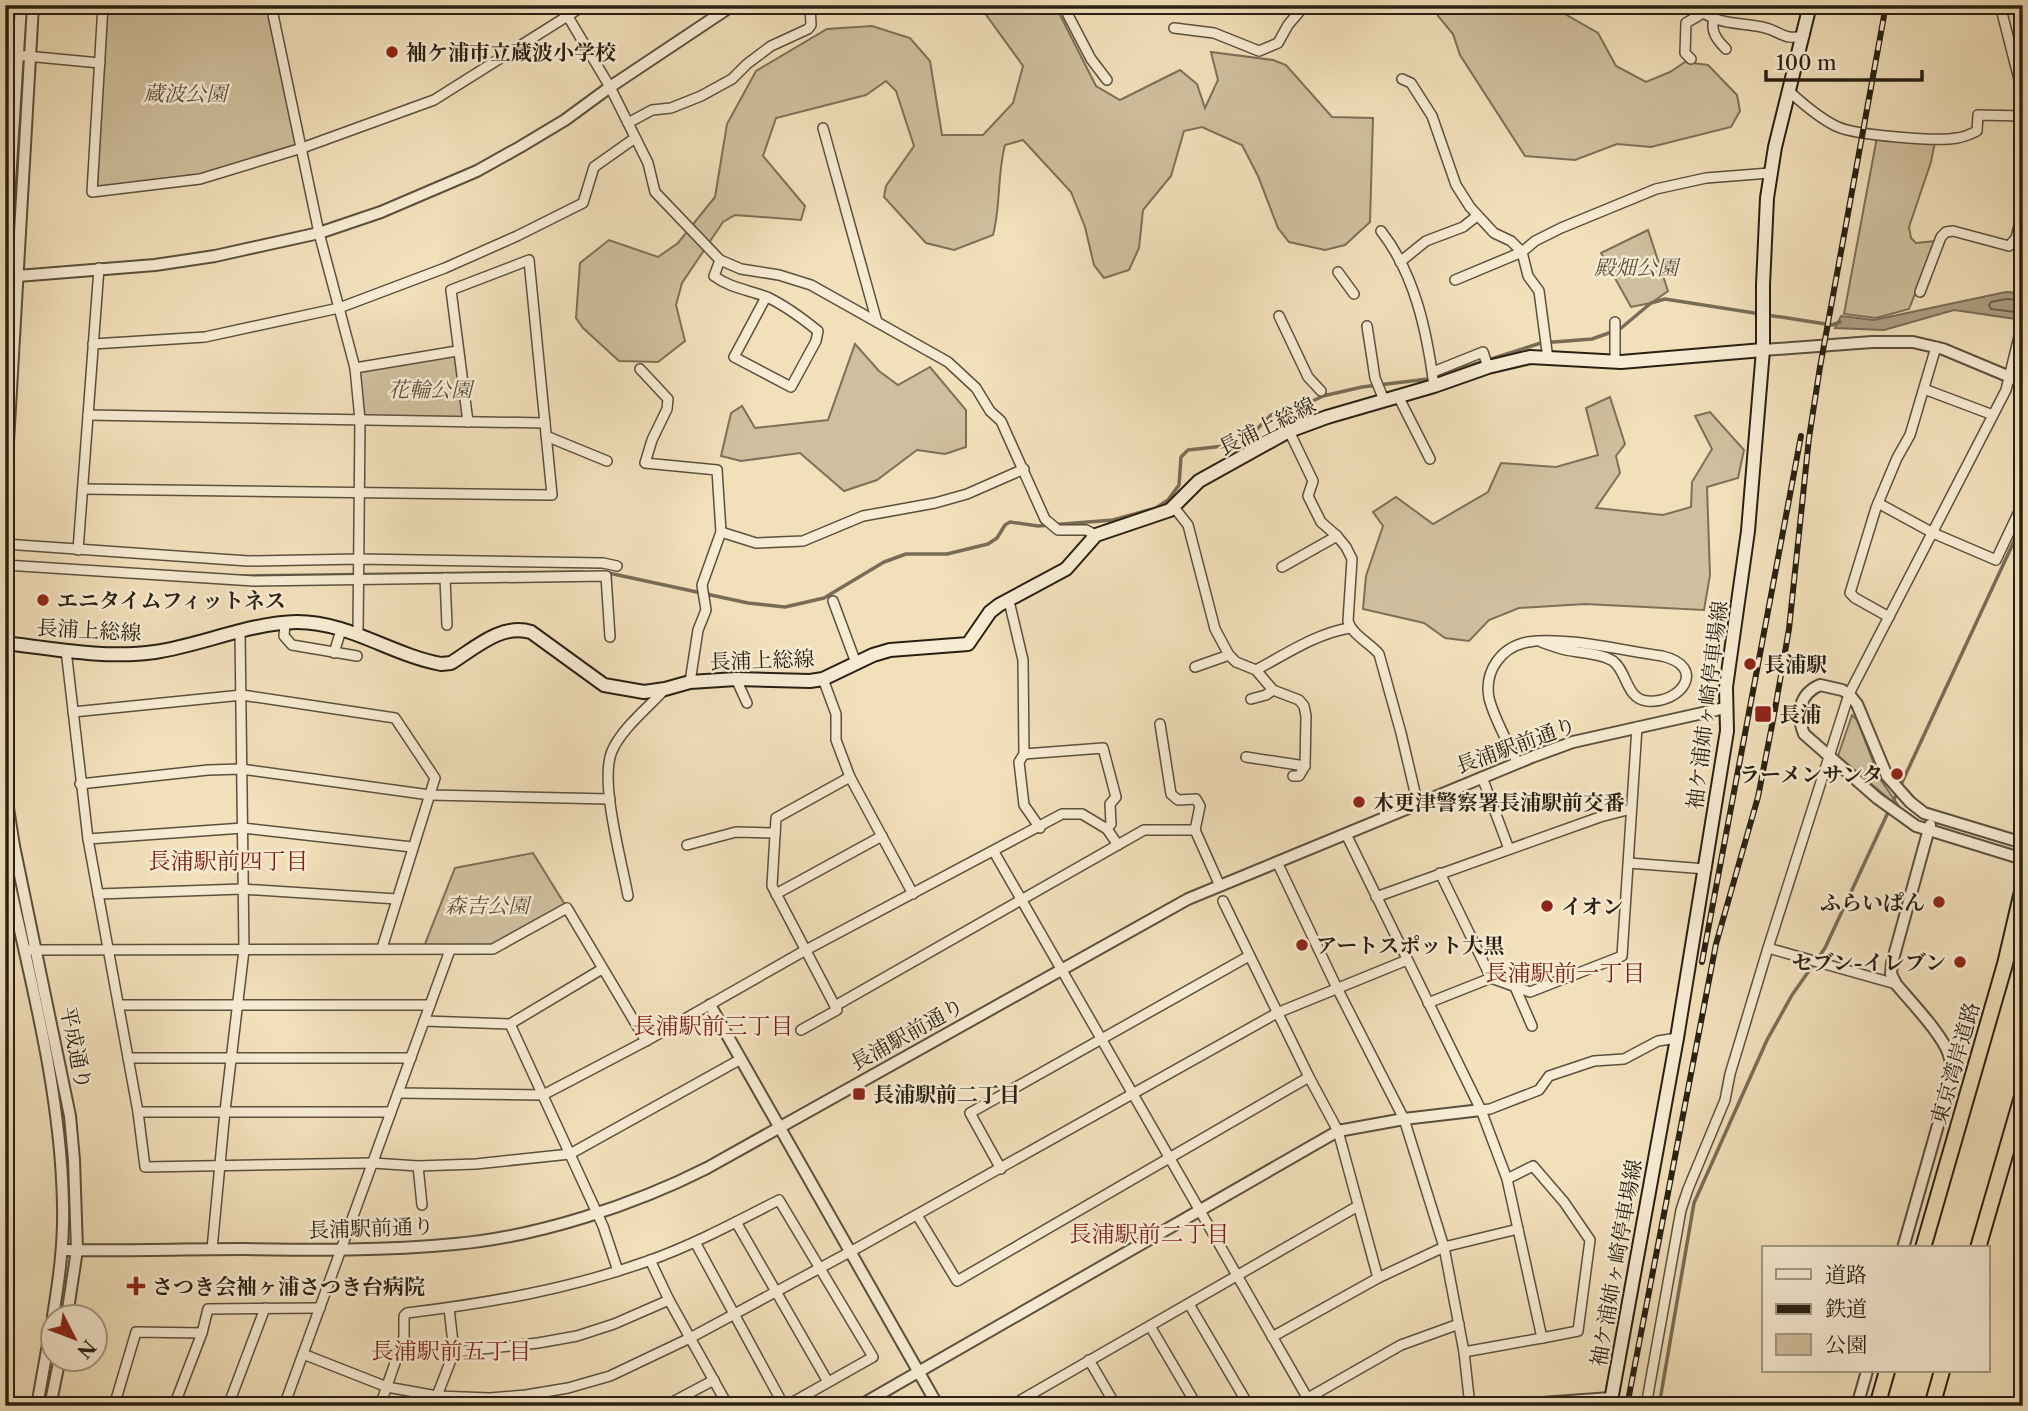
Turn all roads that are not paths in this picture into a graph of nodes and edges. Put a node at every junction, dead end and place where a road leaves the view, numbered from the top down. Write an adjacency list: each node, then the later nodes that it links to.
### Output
1 (21, 5): 21 (street)
2 (33, 5): 21 (street)
3 (103, 5): 23 (street)
4 (271, 5): 33 (street)
5 (561, 5): 15 (street)
6 (585, 5): 15 (street)
7 (733, 5): 26 (street)
8 (810, 5): 30 (street)
9 (1072, 5): 25 (street)
10 (1304, 5): 17 (street)
11 (1694, 5): 14 (street)
12 (1810, 5): 18 (main road, 袖ケ浦姉ヶ崎停車場線)
13 (2000, 5): 28 (street)
14 (1703, 13): 16 (street); 22 (street)
15 (568, 16): 26 (street); 33 (street)
16 (1714, 19): 18 (street); 19 (street)
17 (1174, 28)
18 (1804, 36): 27 (main road, 袖ケ浦姉ヶ崎停車場線)
19 (1726, 49)
20 (5, 54): 21 (street)
21 (24, 57): 23 (street); 41 (street); 45 (street)
22 (1691, 59)
23 (100, 63): 33 (street)
24 (1402, 79): 36 (street)
25 (1107, 80)
26 (610, 87): 30 (street); 38 (street)
27 (1790, 92): 29 (street); 34 (main road, 袖ケ浦姉ヶ崎停車場線)
28 (2023, 95)
29 (2023, 116)
30 (628, 123): 32 (street)
31 (823, 128): 52 (street)
32 (635, 138): 40 (street); 50 (street)
33 (302, 148): 38 (street)
34 (1770, 173): 39 (street); 58 (main road, 袖ケ浦姉ヶ崎停車場線)
35 (2023, 209): 47 (street)
36 (1477, 216): 39 (street); 42 (street)
37 (1381, 231): 42 (street)
38 (320, 233): 43 (street); 50 (street)
39 (1522, 252): 46 (street); 60 (street)
40 (720, 260): 49 (street); 52 (street)
41 (5, 262)
42 (1400, 262): 65 (street)
43 (99, 268): 45 (street); 56 (street)
44 (1338, 272): 48 (street)
45 (11, 276): 85 (street)
46 (1455, 280)
47 (1920, 292)
48 (1354, 295)
49 (766, 297): 49 (street)
50 (339, 308): 56 (street); 63 (street)
51 (1279, 316): 70 (street)
52 (877, 322): 82 (street)
53 (1615, 322): 61 (street)
54 (2022, 324): 66 (street)
55 (1367, 326): 72 (street)
56 (93, 344): 73 (street)
57 (1936, 347): 58 (street); 66 (street); 69 (street)
58 (1763, 350): 61 (main road, 長浦上総線); 129 (main road, 袖ケ浦姉ヶ崎停車場線)
59 (457, 351): 63 (street); 76 (street); 77 (street)
60 (1548, 359): 61 (main road, 長浦上総線); 62 (main road, 長浦上総線)
61 (1615, 362)
62 (1488, 367): 65 (street); 68 (main road, 長浦上総線)
63 (355, 368): 75 (street)
64 (640, 369): 89 (street)
65 (1433, 372): 68 (street)
66 (2010, 377): 67 (street); 74 (street)
67 (2023, 384)
68 (1434, 386): 71 (main road, 長浦上総線)
69 (1924, 389): 74 (street); 86 (street)
70 (1321, 391)
71 (1398, 396): 72 (main road, 長浦上総線); 80 (street)
72 (1384, 400): 78 (main road, 長浦上総線)
73 (88, 415): 75 (street); 83 (street)
74 (1993, 415): 90 (street)
75 (360, 420): 76 (street); 84 (street)
76 (468, 422): 77 (street)
77 (545, 423): 79 (street)
78 (1289, 432): 88 (main road, 長浦上総線); 92 (street)
79 (546, 436): 81 (street); 84 (street)
80 (1430, 459)
81 (607, 461)
82 (1024, 469): 89 (street); 91 (street)
83 (82, 489): 84 (street); 94 (street)
84 (360, 493): 95 (street)
85 (5, 495)
86 (1878, 503): 90 (street); 103 (street)
87 (2023, 503): 90 (street)
88 (1173, 506): 91 (main road, 長浦上総線); 115 (street)
89 (721, 533): 122 (street)
90 (1933, 533): 103 (street)
91 (1096, 535): 102 (main road, 長浦上総線)
92 (1337, 536): 98 (street); 106 (street)
93 (5, 544): 94 (street)
94 (78, 550): 95 (street)
95 (359, 559): 97 (street); 100 (street)
96 (5, 565): 100 (street)
97 (617, 566)
98 (1282, 567)
99 (445, 578): 100 (street); 105 (street); 110 (street)
100 (359, 579): 109 (street)
101 (833, 601): 117 (street)
102 (1009, 601): 117 (main road, 長浦上総線); 133 (street)
103 (1889, 617): 125 (street)
104 (285, 623): 107 (main road, 長浦上総線); 108 (main road, 長浦上総線); 114 (street)
105 (447, 625)
106 (1350, 628): 119 (street); 146 (street)
107 (341, 630): 109 (main road, 長浦上総線); 114 (street)
108 (240, 632): 113 (main road, 長浦上総線); 126 (street)
109 (358, 634): 123 (main road, 長浦上総線)
110 (610, 637)
111 (1541, 642): 111 (street); 136 (street)
112 (5, 643): 113 (main road, 長浦上総線)
113 (66, 650): 130 (street)
114 (334, 653): 116 (street)
115 (1229, 655): 118 (street); 119 (street)
116 (357, 656)
117 (856, 663): 121 (main road, 長浦上総線)
118 (1195, 667)
119 (1256, 670): 124 (street)
120 (736, 679): 121 (main road, 長浦上総線); 122 (main road, 長浦上総線); 128 (street)
121 (822, 679): 140 (street)
122 (690, 682): 123 (main road, 長浦上総線)
123 (665, 690): 145 (street)
124 (1273, 690): 127 (street); 137 (street)
125 (1849, 694): 135 (street); 135 (street); 148 (street)
126 (242, 695): 130 (street); 138 (street); 144 (street)
127 (1251, 699)
128 (747, 703)
129 (1725, 708): 132 (street, 長浦駅前通り); 168 (main road, 袖ケ浦姉ヶ崎停車場線)
130 (73, 712): 142 (street)
131 (1160, 724): 152 (street)
132 (1637, 727): 136 (street, 長浦駅前通り); 147 (street)
133 (1024, 754): 150 (street); 151 (street)
134 (1246, 757): 137 (street)
135 (1830, 758): 153 (street); 182 (street)
136 (1517, 762): 141 (street, 長浦駅前通り)
137 (1305, 766): 139 (street)
138 (241, 769): 142 (street); 144 (street); 149 (street)
139 (1293, 776)
140 (850, 777): 154 (street); 156 (street)
141 (1482, 777): 146 (street, 長浦駅前通り); 162 (street)
142 (80, 784): 157 (street)
143 (5, 789): 184 (street, 平成通り)
144 (430, 795): 145 (street); 161 (street)
145 (610, 799): 176 (street)
146 (1418, 805): 155 (street, 長浦駅前通り)
147 (1631, 808): 162 (street); 167 (street)
148 (1934, 815): 153 (street); 158 (street)
149 (243, 828): 157 (street); 161 (street); 172 (street)
150 (1040, 828): 151 (street); 163 (street)
151 (1107, 829): 160 (street)
152 (1195, 830): 160 (street); 170 (street)
153 (1928, 831): 164 (street); 196 (street)
154 (775, 833): 159 (street); 174 (street)
155 (1346, 834): 165 (street, 長浦駅前通り); 177 (street)
156 (882, 836): 174 (street); 175 (street)
157 (88, 839): 173 (street)
158 (2023, 843)
159 (687, 845)
160 (1118, 845): 179 (street)
161 (412, 848): 178 (street)
162 (1508, 849): 169 (street)
163 (994, 852): 175 (street); 179 (street)
164 (2023, 859)
165 (1277, 862): 170 (street, 長浦駅前通り); 198 (street)
166 (5, 863): 187 (street, 平成通り)
167 (1629, 863): 168 (street); 197 (street)
168 (1706, 869): 211 (main road, 袖ケ浦姉ヶ崎停車場線)
169 (1440, 873): 177 (street); 195 (street)
170 (1220, 886): 194 (street, 長浦駅前通り)
171 (2023, 887): 192 (highway, 東京湾岸道路)
172 (242, 889): 173 (street); 178 (street); 185 (street)
173 (98, 894): 188 (street)
174 (776, 894): 189 (street)
175 (913, 894): 189 (street)
176 (628, 896)
177 (1377, 897): 191 (street)
178 (397, 899): 183 (street)
179 (1022, 900): 194 (street); 204 (street)
180 (1223, 901): 190 (street)
181 (2023, 935): 192 (highway)
182 (1768, 947): 196 (street); 308 (street)
183 (382, 948): 185 (street); 186 (street)
184 (36, 949): 187 (street); 188 (street); 250 (street, 平成通り)
185 (244, 950): 188 (street); 201 (street)
186 (450, 950): 193 (street); 202 (street)
187 (24, 951): 249 (street, 平成通り)
188 (108, 951): 200 (street)
189 (804, 951): 203 (street); 204 (street)
190 (1249, 956): 205 (street); 210 (street)
191 (1407, 960): 198 (street); 199 (street)
192 (2005, 964): 245 (highway, 東京湾岸道路)
193 (603, 969): 207 (street); 212 (street)
194 (1062, 969): 210 (street); 227 (street, 長浦駅前通り)
195 (1491, 978): 197 (street); 199 (street)
196 (1896, 984): 244 (street)
197 (1515, 987): 208 (street)
198 (1337, 988): 205 (street); 226 (street)
199 (1428, 1003): 222 (street)
200 (119, 1005): 201 (street); 213 (street)
201 (236, 1005): 202 (street); 214 (street)
202 (430, 1005): 206 (street)
203 (709, 1005): 212 (street); 216 (street)
204 (835, 1006): 209 (street)
205 (1277, 1013): 217 (street); 219 (street)
206 (424, 1021): 207 (street); 215 (street)
207 (510, 1024): 221 (street)
208 (1532, 1026)
209 (801, 1030)
210 (1102, 1037): 219 (street); 234 (street)
211 (1676, 1038): 222 (street); 288 (main road, 袖ケ浦姉ヶ崎停車場線)
212 (646, 1041): 221 (street)
213 (128, 1058): 214 (street); 224 (street)
214 (230, 1058): 215 (street); 223 (street)
215 (411, 1058): 218 (street)
216 (741, 1059): 227 (street); 229 (street)
217 (1309, 1077): 228 (street); 230 (street)
218 (398, 1093): 221 (street); 225 (street)
219 (1134, 1093): 230 (street); 234 (street)
220 (2023, 1093): 246 (highway)
221 (543, 1095): 229 (street)
222 (1481, 1110): 226 (street); 235 (street)
223 (225, 1111): 224 (street); 225 (street); 233 (street)
224 (138, 1112): 233 (street)
225 (391, 1112): 231 (street)
226 (1404, 1119): 228 (street); 247 (street)
227 (780, 1127): 239 (street, 長浦駅前通り); 252 (street)
228 (1338, 1131): 237 (street); 238 (street)
229 (570, 1154): 232 (street); 239 (street)
230 (1171, 1156): 238 (street); 240 (street)
231 (373, 1163): 232 (street); 233 (street); 251 (street)
232 (418, 1166): 236 (street)
233 (219, 1167): 248 (street)
234 (1001, 1168): 240 (street)
235 (1507, 1179): 242 (street); 272 (street)
236 (422, 1205)
237 (1358, 1206): 256 (street); 257 (street)
238 (1200, 1210): 256 (street); 277 (street)
239 (597, 1213): 251 (street, 長浦駅前通り); 255 (street)
240 (917, 1215): 252 (street)
241 (736, 1222): 243 (street); 254 (street); 258 (street)
242 (1518, 1229): 247 (street); 272 (street)
243 (695, 1242): 253 (street); 266 (street)
244 (1904, 1246)
245 (1924, 1246)
246 (1979, 1246)
247 (1444, 1247): 257 (street); 267 (street)
248 (212, 1249): 250 (street, 長浦駅前通り); 251 (street, 長浦駅前通り)
249 (63, 1250): 250 (street, 長浦駅前通り); 260 (street, 平成通り)
250 (77, 1250): 261 (street, 平成通り)
251 (341, 1250): 264 (street)
252 (849, 1253): 254 (street); 277 (street)
253 (650, 1260): 255 (street); 259 (street)
254 (819, 1269): 258 (street); 284 (street)
255 (618, 1271): 265 (street)
256 (1236, 1275): 262 (street); 270 (street)
257 (1378, 1278): 270 (street)
258 (776, 1292): 266 (street); 284 (street)
259 (669, 1300): 271 (street); 273 (street)
260 (55, 1302)
261 (69, 1302)
262 (1189, 1304): 268 (street); 304 (street)
263 (265, 1308): 264 (street); 269 (street); 293 (street)
264 (320, 1308): 275 (street)
265 (449, 1308): 273 (street); 285 (street)
266 (733, 1315): 271 (street); 298 (street)
267 (1459, 1324): 274 (street); 287 (street)
268 (1150, 1326): 276 (street); 303 (street)
269 (202, 1333): 291 (street); 292 (street)
270 (1272, 1337): 287 (street)
271 (690, 1338): 283 (street); 286 (street)
272 (1542, 1338): 274 (street)
273 (454, 1352): 286 (street)
274 (1464, 1352): 306 (street)
275 (303, 1354): 285 (street); 294 (street)
276 (1089, 1360): 301 (street); 302 (street)
277 (917, 1371): 299 (street); 300 (street)
278 (43, 1372): 289 (street)
279 (57, 1372): 290 (street)
280 (1867, 1372): 309 (street)
281 (1887, 1372): 310 (highway)
282 (1942, 1372): 311 (highway)
283 (714, 1380): 296 (street); 297 (street)
284 (828, 1382): 298 (street)
285 (387, 1387): 286 (street); 295 (street)
286 (435, 1401)
287 (1309, 1402): 305 (street)
288 (1610, 1402): 307 (street)
289 (37, 1406)
290 (50, 1406)
291 (114, 1406)
292 (174, 1406)
293 (228, 1406)
294 (284, 1406)
295 (380, 1406)
296 (665, 1406)
297 (728, 1406)
298 (785, 1406)
299 (859, 1406)
300 (938, 1406)
301 (1025, 1406)
302 (1116, 1406)
303 (1197, 1406)
304 (1249, 1406)
305 (1294, 1406)
306 (1470, 1406)
307 (1499, 1406)
308 (1646, 1406)
309 (1857, 1406)
310 (1877, 1406)
311 (1932, 1406)

